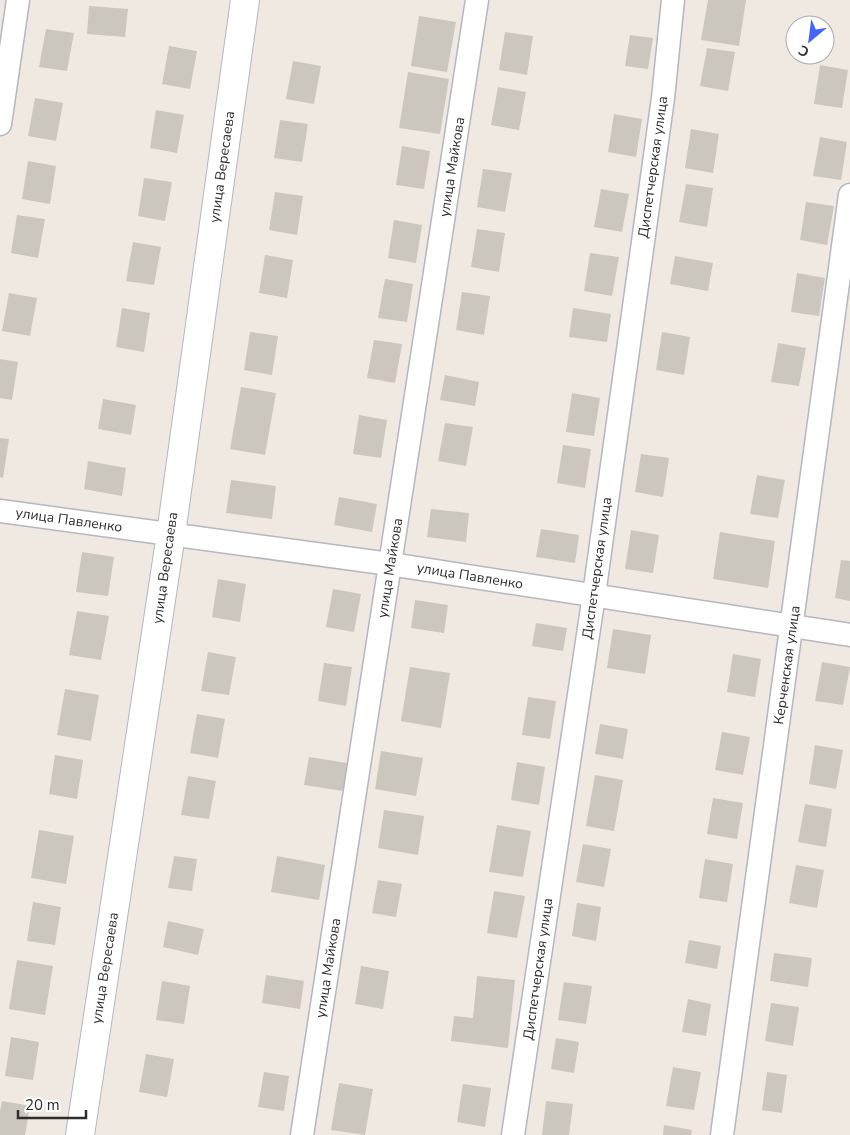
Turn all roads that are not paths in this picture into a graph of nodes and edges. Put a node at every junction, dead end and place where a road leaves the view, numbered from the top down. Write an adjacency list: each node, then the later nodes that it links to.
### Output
1 (18, 0): 5 (street)
2 (245, 0): 8 (street, улица Вересаева)
3 (477, 0): 9 (street, улица Майкова)
4 (673, 0): 10 (street, Диспетчерская улица)
5 (0, 124)
6 (850, 195): 11 (street, Керченская улица)
7 (0, 511): 8 (street, улица Павленко)
8 (170, 534): 9 (street, улица Павленко); 13 (street, улица Вересаева)
9 (390, 564): 10 (street, улица Павленко); 14 (street, улица Майкова)
10 (594, 595): 11 (street, улица Павленко); 15 (street, Диспетчерская улица)
11 (792, 625): 12 (street, улица Павленко); 16 (street, Керченская улица)
12 (850, 635)
13 (80, 1135)
14 (302, 1135)
15 (513, 1135)
16 (722, 1135)

